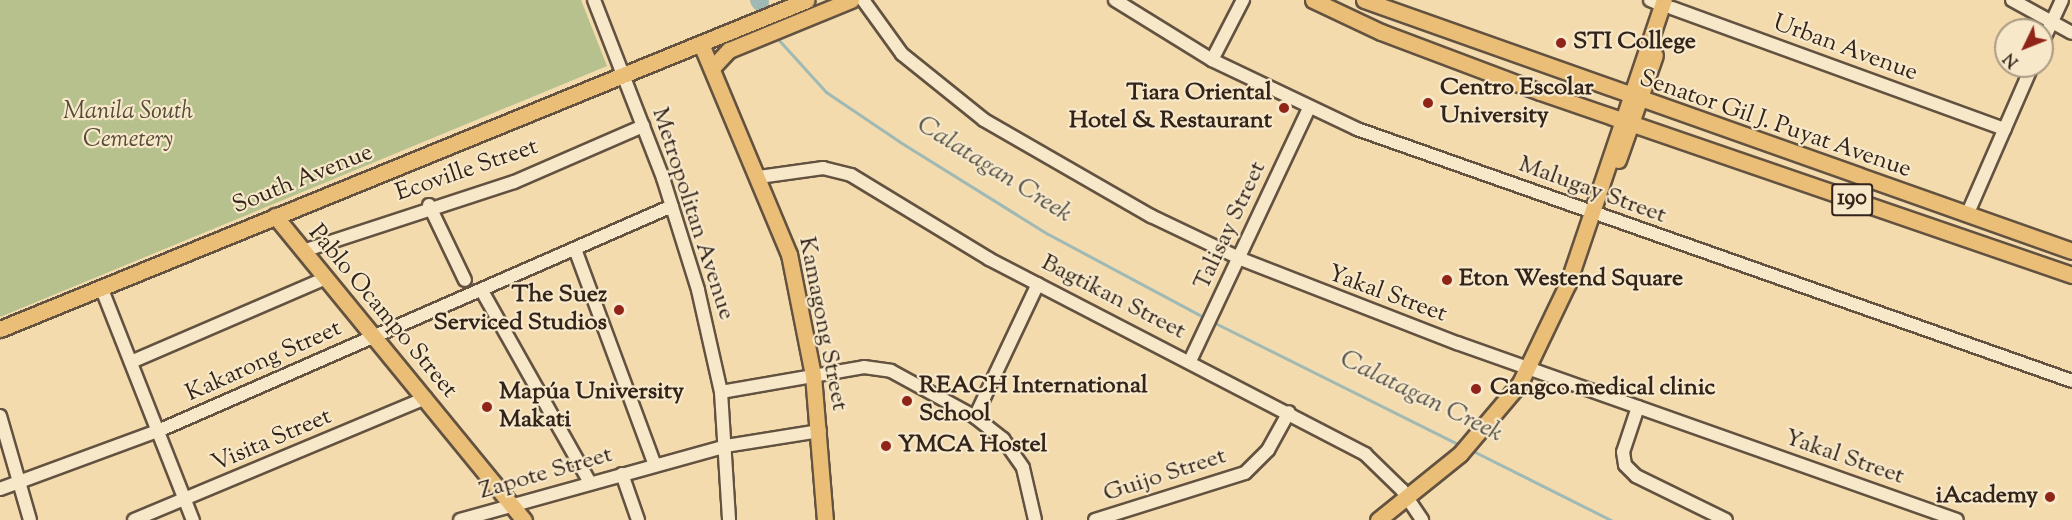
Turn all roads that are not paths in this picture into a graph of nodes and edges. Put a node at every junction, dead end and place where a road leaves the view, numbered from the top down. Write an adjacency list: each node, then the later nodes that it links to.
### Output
1 (594, 0): 20 (street, Metropolitan Avenue)
2 (807, 0): 16 (main road, South Avenue)
3 (851, 0): 17 (main road)
4 (863, 0): 36 (street, Yakal Street)
5 (1115, 0): 18 (street, Malugay Street)
6 (1243, 0): 18 (street)
7 (1313, 0): 24 (main road, Senator Gil J. Puyat Avenue / 190)
8 (1364, 0): 22 (main road, Senator Gil J. Puyat Avenue / 190)
9 (2012, 0): 12 (street)
10 (2062, 0): 13 (street)
11 (1664, 2): 22 (main road); 26 (street, Urban Avenue)
12 (2044, 18)
13 (2053, 18)
14 (2054, 24): 15 (street)
15 (2072, 33)
16 (701, 44): 17 (main road); 19 (main road, Kamagong Street); 20 (main road, South Avenue)
17 (729, 50): 19 (main road)
18 (1212, 60): 23 (street, Malugay Street)
19 (712, 68): 27 (main road, Kamagong Street)
20 (624, 75): 25 (street, Metropolitan Avenue); 31 (main road, South Avenue)
21 (2027, 78): 26 (street)
22 (1634, 100): 24 (main road); 30 (main road, Senator Gil J. Puyat Avenue / 190)
23 (1309, 108): 32 (street, Malugay Street); 36 (street, Talisay Street)
24 (1627, 122): 32 (main road); 37 (main road, Senator Gil J. Puyat Avenue / 190)
25 (644, 126): 28 (street, Ecoville Street); 29 (street, Metropolitan Avenue)
26 (2005, 129): 30 (street)
27 (759, 177): 40 (street, Bagtikan Street); 48 (main road, Kamagong Street)
28 (429, 205): 34 (street, Ecoville Street); 39 (street)
29 (672, 206): 33 (street, Kakarong Street); 50 (street, Metropolitan Avenue)
30 (1967, 215): 35 (main road, Senator Gil J. Puyat Avenue / 190)
31 (274, 216): 34 (main road, Pablo Ocampo Street); 41 (main road, South Avenue)
32 (1593, 217): 47 (main road); 49 (street, Malugay Street)
33 (575, 249): 42 (street, Kakarong Street); 59 (street)
34 (303, 251): 38 (main road, Pablo Ocampo Street)
35 (2072, 251)
36 (1241, 259): 45 (street, Talisay Street); 47 (street, Yakal Street)
37 (2072, 275)
38 (326, 278): 44 (main road, Pablo Ocampo Street); 46 (street)
39 (465, 280)
40 (1038, 284): 45 (street, Bagtikan Street); 55 (street)
41 (101, 287): 43 (main road, South Avenue); 46 (street)
42 (482, 291): 44 (street, Kakarong Street); 62 (street)
43 (0, 329)
44 (375, 337): 51 (main road, Pablo Ocampo Street); 56 (street, Kakarong Street)
45 (1190, 361): 53 (street, Bagtikan Street)
46 (131, 362): 56 (street)
47 (1527, 368): 52 (street, Yakal Street); 64 (main road)
48 (813, 375): 50 (street); 55 (street); 57 (main road, Kamagong Street)
49 (2072, 381)
50 (721, 392): 58 (street, Metropolitan Avenue)
51 (425, 398): 65 (street, Visita Street); 66 (main road, Pablo Ocampo Street)
52 (1638, 407): 79 (street); 80 (street, Yakal Street)
53 (1289, 412): 64 (street, Bagtikan Street); 76 (street, Guijo Street)
54 (0, 416): 61 (street)
55 (975, 417): 75 (street)
56 (158, 431): 61 (street, Kakarong Street); 65 (street)
57 (820, 431): 58 (street, Zapote Street); 74 (main road, Kamagong Street)
58 (726, 446): 59 (street, Zapote Street); 73 (street, Metropolitan Avenue)
59 (655, 465): 60 (street, Zapote Street)
60 (622, 474): 62 (street, Zapote Street); 72 (street)
61 (21, 481): 63 (street, Kakarong Street); 67 (street)
62 (590, 483): 66 (street, Zapote Street)
63 (0, 489)
64 (1408, 498): 77 (main road); 78 (street, Bagtikan Street)
65 (185, 501): 68 (street, Visita Street); 69 (street)
66 (512, 506): 70 (street, Zapote Street); 71 (main road, Pablo Ocampo Street)
67 (30, 520)
68 (134, 520)
69 (193, 520)
70 (460, 520)
71 (524, 520)
72 (638, 520)
73 (729, 520)
74 (825, 520)
75 (1035, 520)
76 (1095, 520)
77 (1378, 520)
78 (1422, 520)
79 (1726, 520)
80 (1957, 520)

